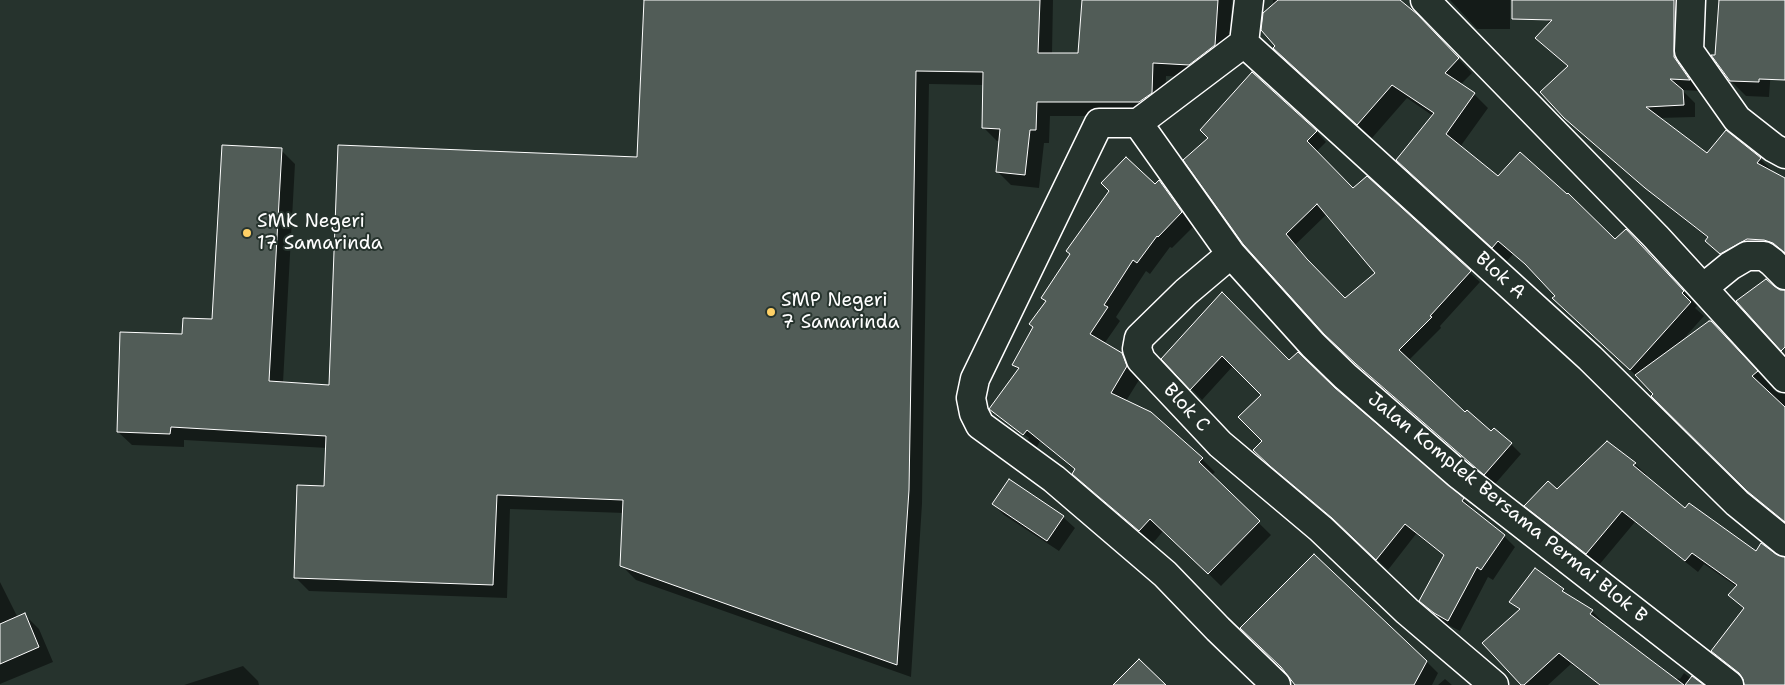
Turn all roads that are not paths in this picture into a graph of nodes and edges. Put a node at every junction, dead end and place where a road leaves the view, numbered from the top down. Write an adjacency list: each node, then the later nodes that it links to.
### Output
1 (1249, 0): 4 (street)
2 (1425, 0): 9 (street)
3 (1691, 0): 6 (street)
4 (1244, 43): 5 (street); 11 (street, Blok A)
5 (1138, 123): 7 (street); 12 (street)
6 (1785, 154)
7 (1232, 254): 13 (street, Blok C); 14 (street, Jalan Komplek Bersama Permai Blok B)
8 (1785, 276): 9 (street)
9 (1703, 288): 10 (street)
10 (1785, 378)
11 (1785, 542)
12 (1276, 685)
13 (1494, 685)
14 (1730, 685)

